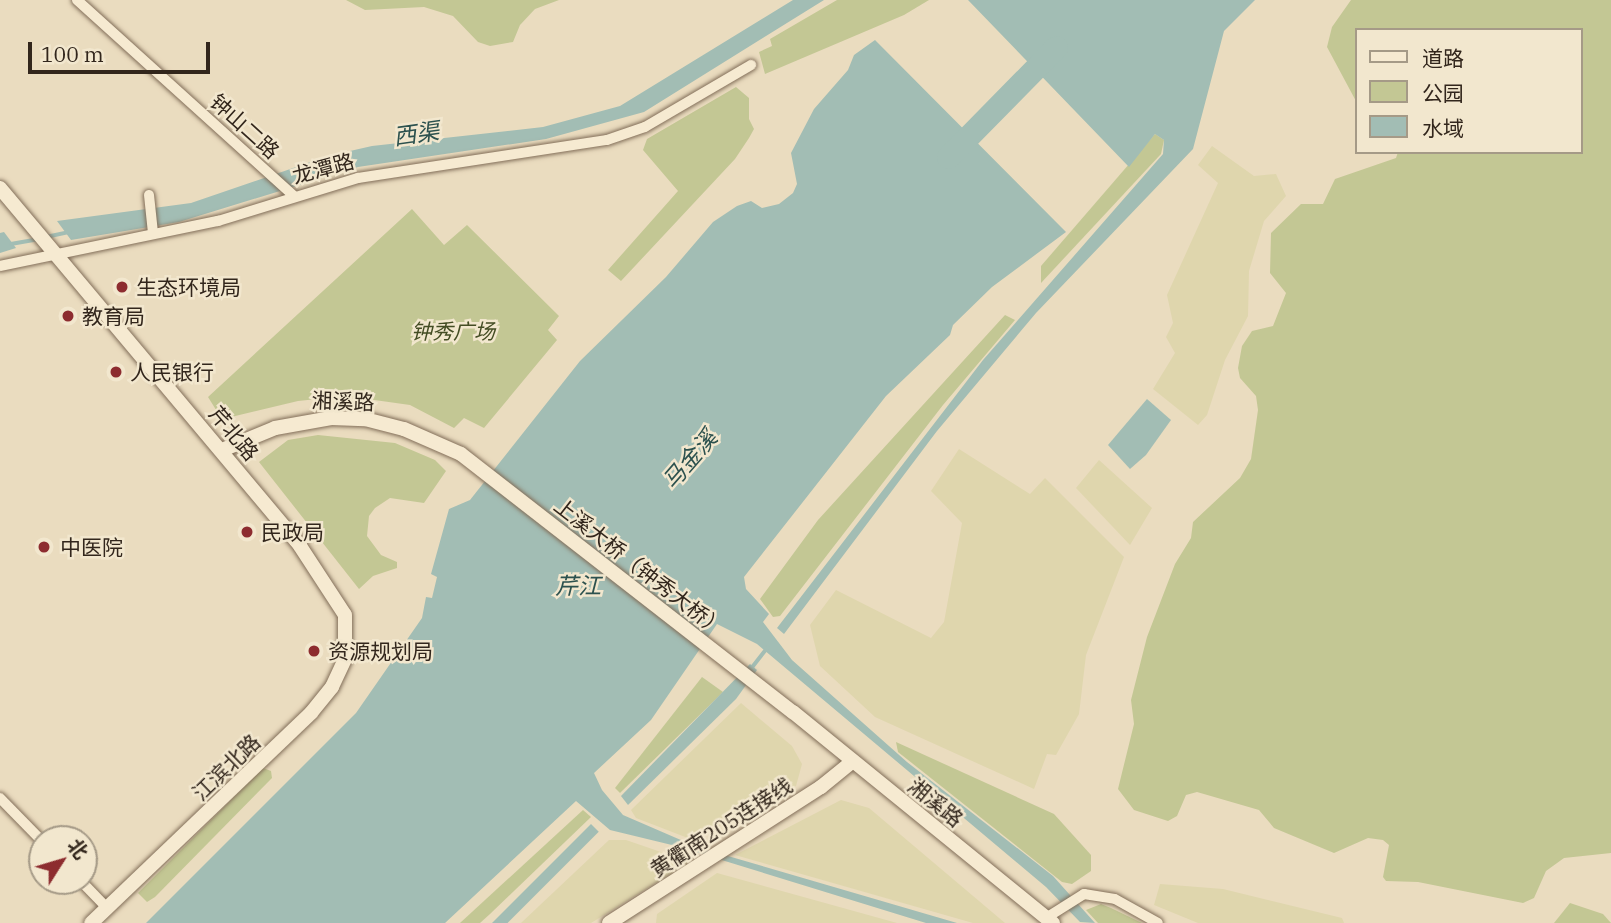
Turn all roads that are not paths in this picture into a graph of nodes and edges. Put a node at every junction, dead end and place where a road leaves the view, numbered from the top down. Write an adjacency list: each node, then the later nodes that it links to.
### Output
1 (77, 0): 5 (street, 钟山二路)
2 (751, 65): 5 (street, 龙潭路)
3 (0, 188): 7 (main road, 芹北路)
4 (149, 195): 6 (street)
5 (294, 196): 6 (street, 龙潭路)
6 (153, 234): 7 (street, 龙潭路)
7 (59, 256): 8 (street, 龙潭路); 9 (main road, 芹北路)
8 (0, 266)
9 (222, 450): 10 (main road, 湘溪路); 11 (main road, 芹北路)
10 (461, 454): 12 (main road, 上溪大桥（钟秀大桥）)
11 (345, 615): 17 (main road, 江滨北路)
12 (793, 712): 13 (main road, 湘溪路)
13 (853, 761): 18 (main road, 湘溪路); 20 (main road, 黄衢南205连接线)
14 (0, 798): 15 (street)
15 (28, 827)
16 (94, 895): 17 (street)
17 (108, 909): 19 (main road, 江滨北路)
18 (1050, 921): 21 (street)
19 (91, 923)
20 (609, 923)
21 (1158, 923)

